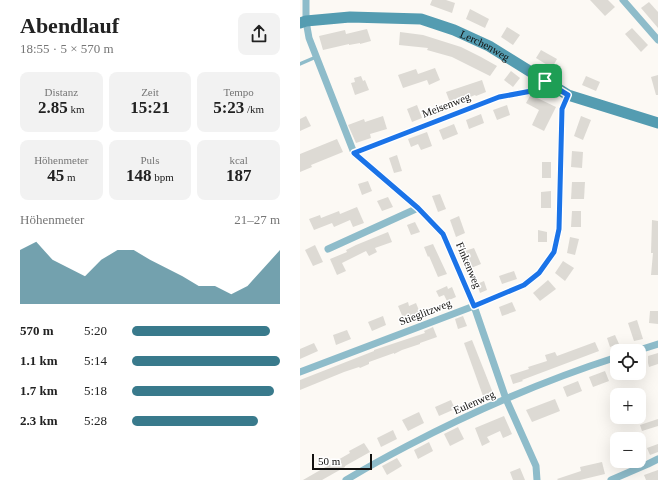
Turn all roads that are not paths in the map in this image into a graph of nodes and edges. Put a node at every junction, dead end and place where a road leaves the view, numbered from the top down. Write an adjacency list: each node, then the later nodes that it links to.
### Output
1 (306, 0): 3 (street, Finkenweg)
2 (623, 0): 4 (street)
3 (303, 22): 5 (street, Finkenweg); 7 (street, Lerchenweg)
4 (658, 40)
5 (316, 57): 6 (lane); 10 (street, Finkenweg)
6 (300, 64)
7 (545, 81): 8 (street, Lerchenweg); 10 (street, Meisenweg)
8 (568, 95): 9 (street, Lerchenweg); 13 (street, Stieglitzweg)
9 (658, 123)
10 (354, 153): 11 (street, Finkenweg)
11 (418, 208): 12 (street); 13 (street, Finkenweg)
12 (328, 249)
13 (474, 306): 17 (street, Stieglitzweg); 18 (street, Finkenweg)
14 (658, 344): 15 (street)
15 (646, 348)
16 (610, 359): 18 (street, Eulenweg)
17 (300, 372)
18 (506, 399): 20 (street, Eulenweg); 21 (street, Finkenweg)
19 (658, 459): 22 (street)
20 (346, 480)
21 (537, 480)
22 (611, 480)

